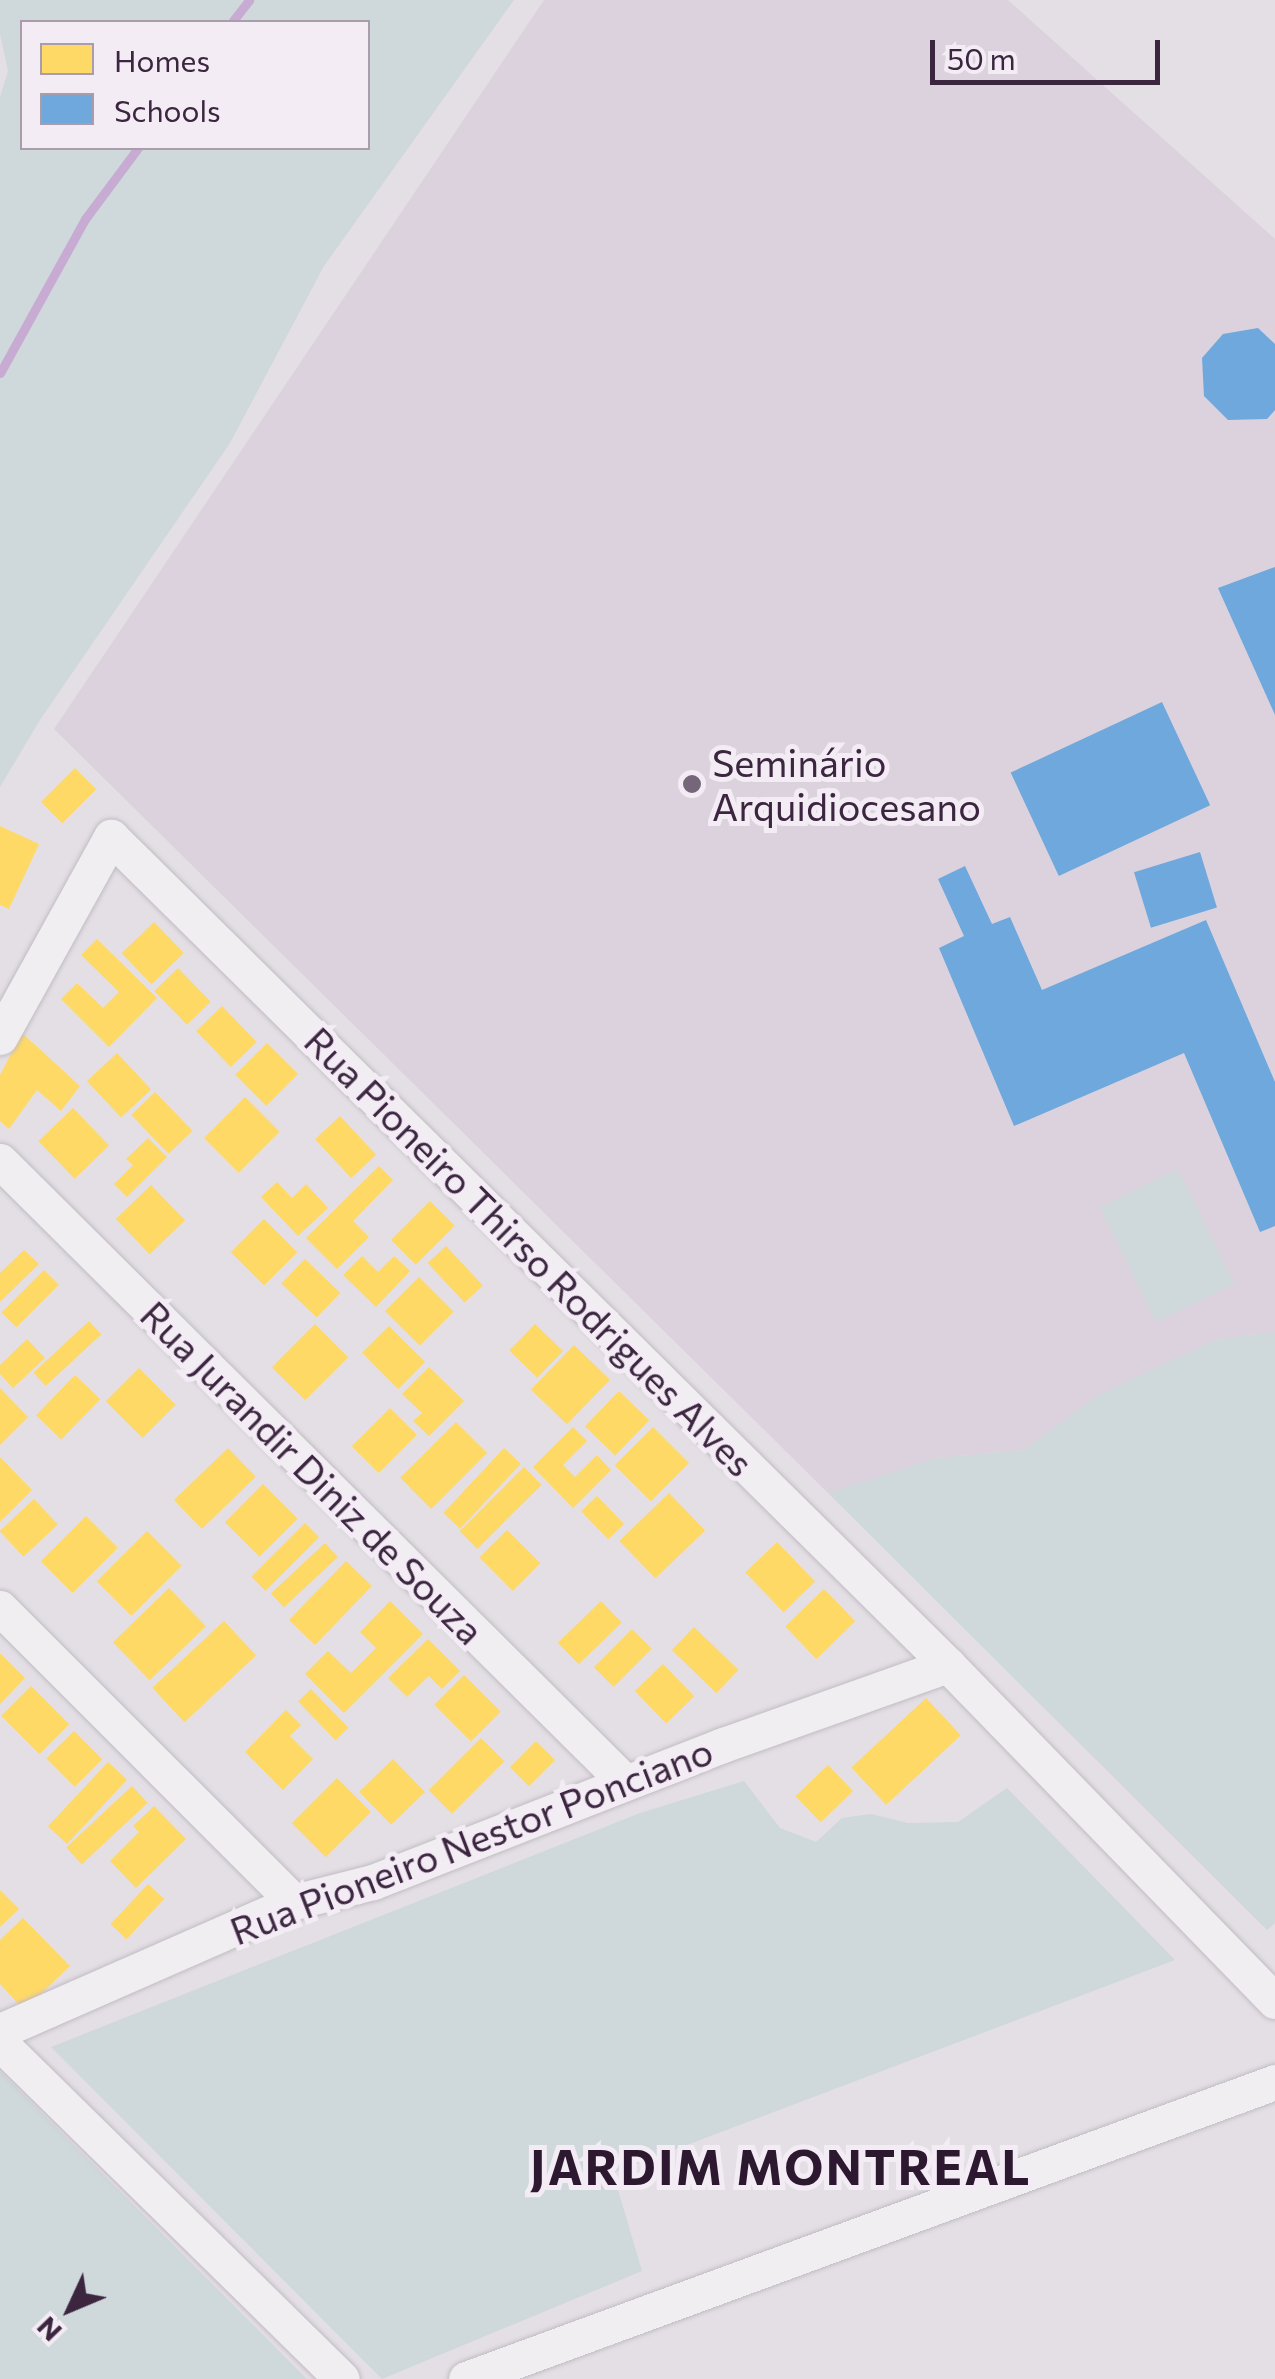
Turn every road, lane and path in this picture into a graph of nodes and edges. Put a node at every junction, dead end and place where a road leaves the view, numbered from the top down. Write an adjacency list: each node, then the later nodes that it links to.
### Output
1 (0, 1037): 4 (street, Rua Pioneiro Thirso Rodrigues Alves)
2 (0, 1161): 5 (street, Rua Jurandir Diniz de Souza)
3 (0, 1608): 6 (street)
4 (948, 1666): 5 (street, Rua Pioneiro Nestor Ponciano); 7 (street, Rua Pioneiro Thirso Rodrigues Alves)
5 (626, 1784): 6 (street, Rua Pioneiro Nestor Ponciano)
6 (294, 1902): 8 (street, Rua Pioneiro Nestor Ponciano)
7 (1275, 2001)
8 (0, 2031)
9 (0, 2042): 11 (street)
10 (1275, 2082): 12 (street)
11 (342, 2379)
12 (466, 2379)

